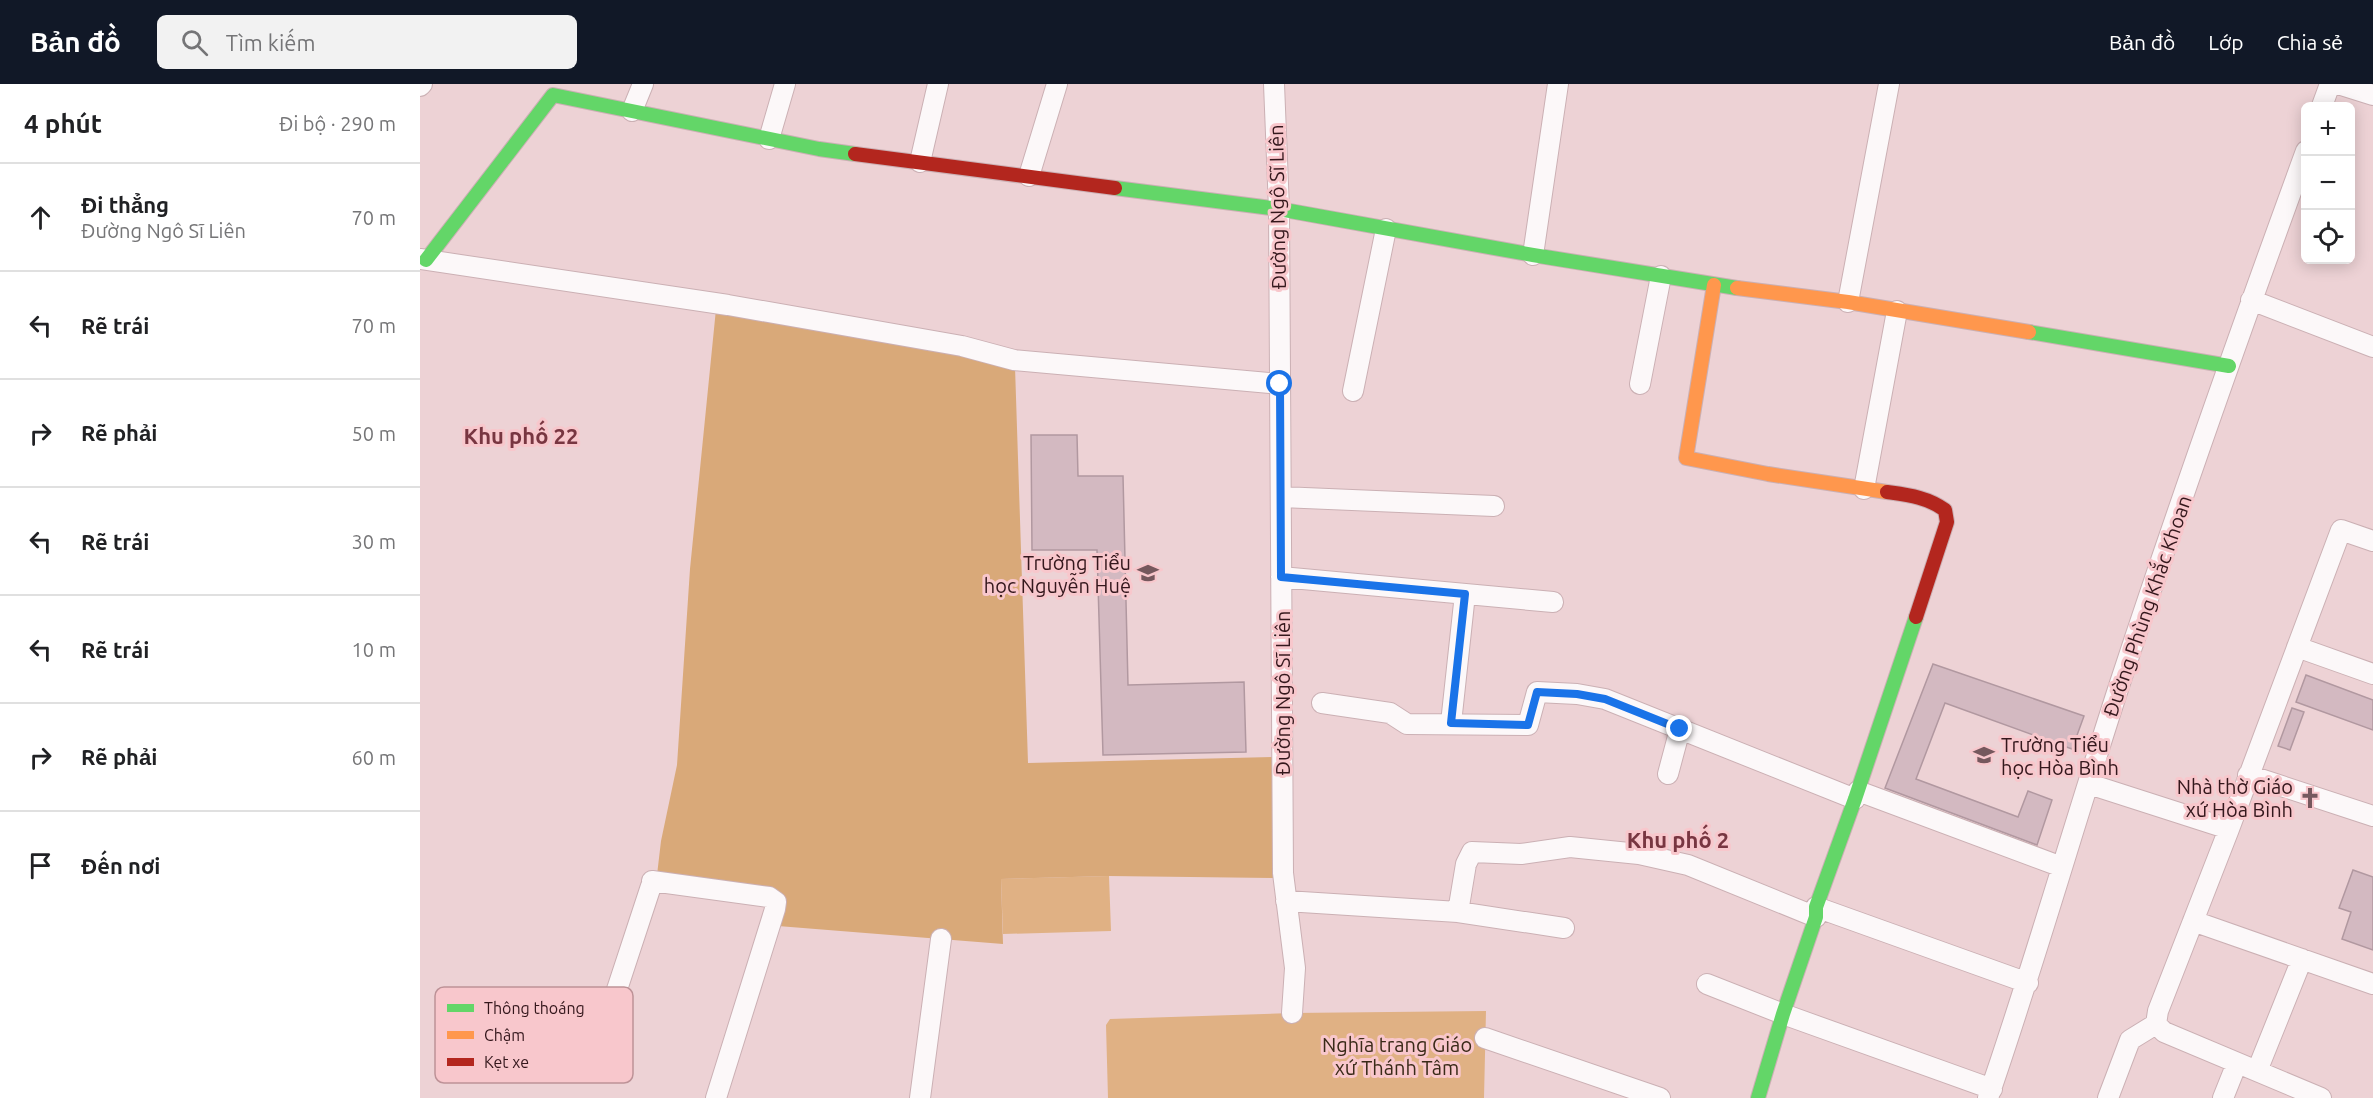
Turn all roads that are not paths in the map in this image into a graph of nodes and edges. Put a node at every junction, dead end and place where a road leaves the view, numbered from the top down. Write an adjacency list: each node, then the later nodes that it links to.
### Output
1 (643, 84): 12 (street)
2 (785, 84): 13 (street)
3 (938, 84): 15 (street)
4 (1058, 84): 16 (street)
5 (1274, 84): 17 (street, Đường Ngô Sĩ Liên)
6 (1558, 84): 19 (street)
7 (1889, 84): 24 (street)
8 (2330, 84): 11 (street)
9 (2338, 84): 10 (street)
10 (2373, 96)
11 (2323, 102)
12 (632, 111): 13 (street); 20 (street)
13 (769, 139): 15 (street)
14 (2304, 156): 23 (street, Đường Phùng Khắc Khoan)
15 (920, 162): 16 (street)
16 (1029, 176): 17 (street)
17 (1279, 209): 18 (street); 28 (street, Đường Ngô Sĩ Liên)
18 (1386, 229): 19 (street); 30 (street)
19 (1533, 255): 21 (street)
20 (423, 259): 28 (street)
21 (1661, 276): 22 (street); 29 (street)
22 (1714, 285): 24 (street); 31 (street)
23 (2251, 300): 26 (street); 27 (street, Đường Phùng Khắc Khoan)
24 (1848, 302): 25 (street)
25 (1897, 311): 27 (street); 31 (street)
26 (2373, 347)
27 (2229, 366): 45 (street, Đường Phùng Khắc Khoan)
28 (1280, 384): 32 (street, Đường Ngô Sĩ Liên)
29 (1640, 384)
30 (1353, 391)
31 (1864, 489): 46 (street)
32 (1281, 497): 33 (street); 35 (street, Đường Ngô Sĩ Liên)
33 (1494, 506)
34 (2373, 541): 38 (street)
35 (1281, 577): 36 (street); 50 (street, Đường Ngô Sĩ Liên)
36 (1465, 594): 37 (street); 41 (street)
37 (1553, 602)
38 (2297, 647): 39 (street); 44 (street)
39 (2373, 675)
40 (1322, 703): 41 (street)
41 (1451, 723): 42 (street)
42 (1680, 729): 43 (street); 46 (street)
43 (1668, 774)
44 (2248, 775): 47 (street); 48 (street)
45 (2089, 784): 48 (street); 49 (street, Đường Phùng Khắc Khoan)
46 (1856, 795): 49 (street); 52 (street)
47 (2373, 816)
48 (2229, 829): 53 (street)
49 (2062, 867): 57 (street, Đường Phùng Khắc Khoan)
50 (1286, 901): 51 (street); 61 (street, Đường Ngô Sĩ Liên)
51 (1458, 912): 52 (street); 54 (street)
52 (1816, 912): 57 (street); 62 (street)
53 (2193, 921): 56 (street); 63 (street)
54 (1564, 928)
55 (940, 939): 69 (street)
56 (2302, 959): 59 (street); 66 (street)
57 (2028, 983): 67 (street, Đường Phùng Khắc Khoan)
58 (1707, 984): 62 (street)
59 (2373, 984)
60 (618, 987): 68 (street)
61 (1292, 1013)
62 (1783, 1014): 67 (street); 71 (street)
63 (2156, 1024): 65 (street); 72 (street)
64 (1485, 1038): 70 (street)
65 (2237, 1063): 66 (street); 73 (street)
66 (2257, 1071): 74 (street)
67 (1990, 1093)
68 (716, 1098)
69 (920, 1098)
70 (1660, 1098)
71 (1758, 1098)
72 (2108, 1098)
73 (2223, 1098)
74 (2321, 1098)

